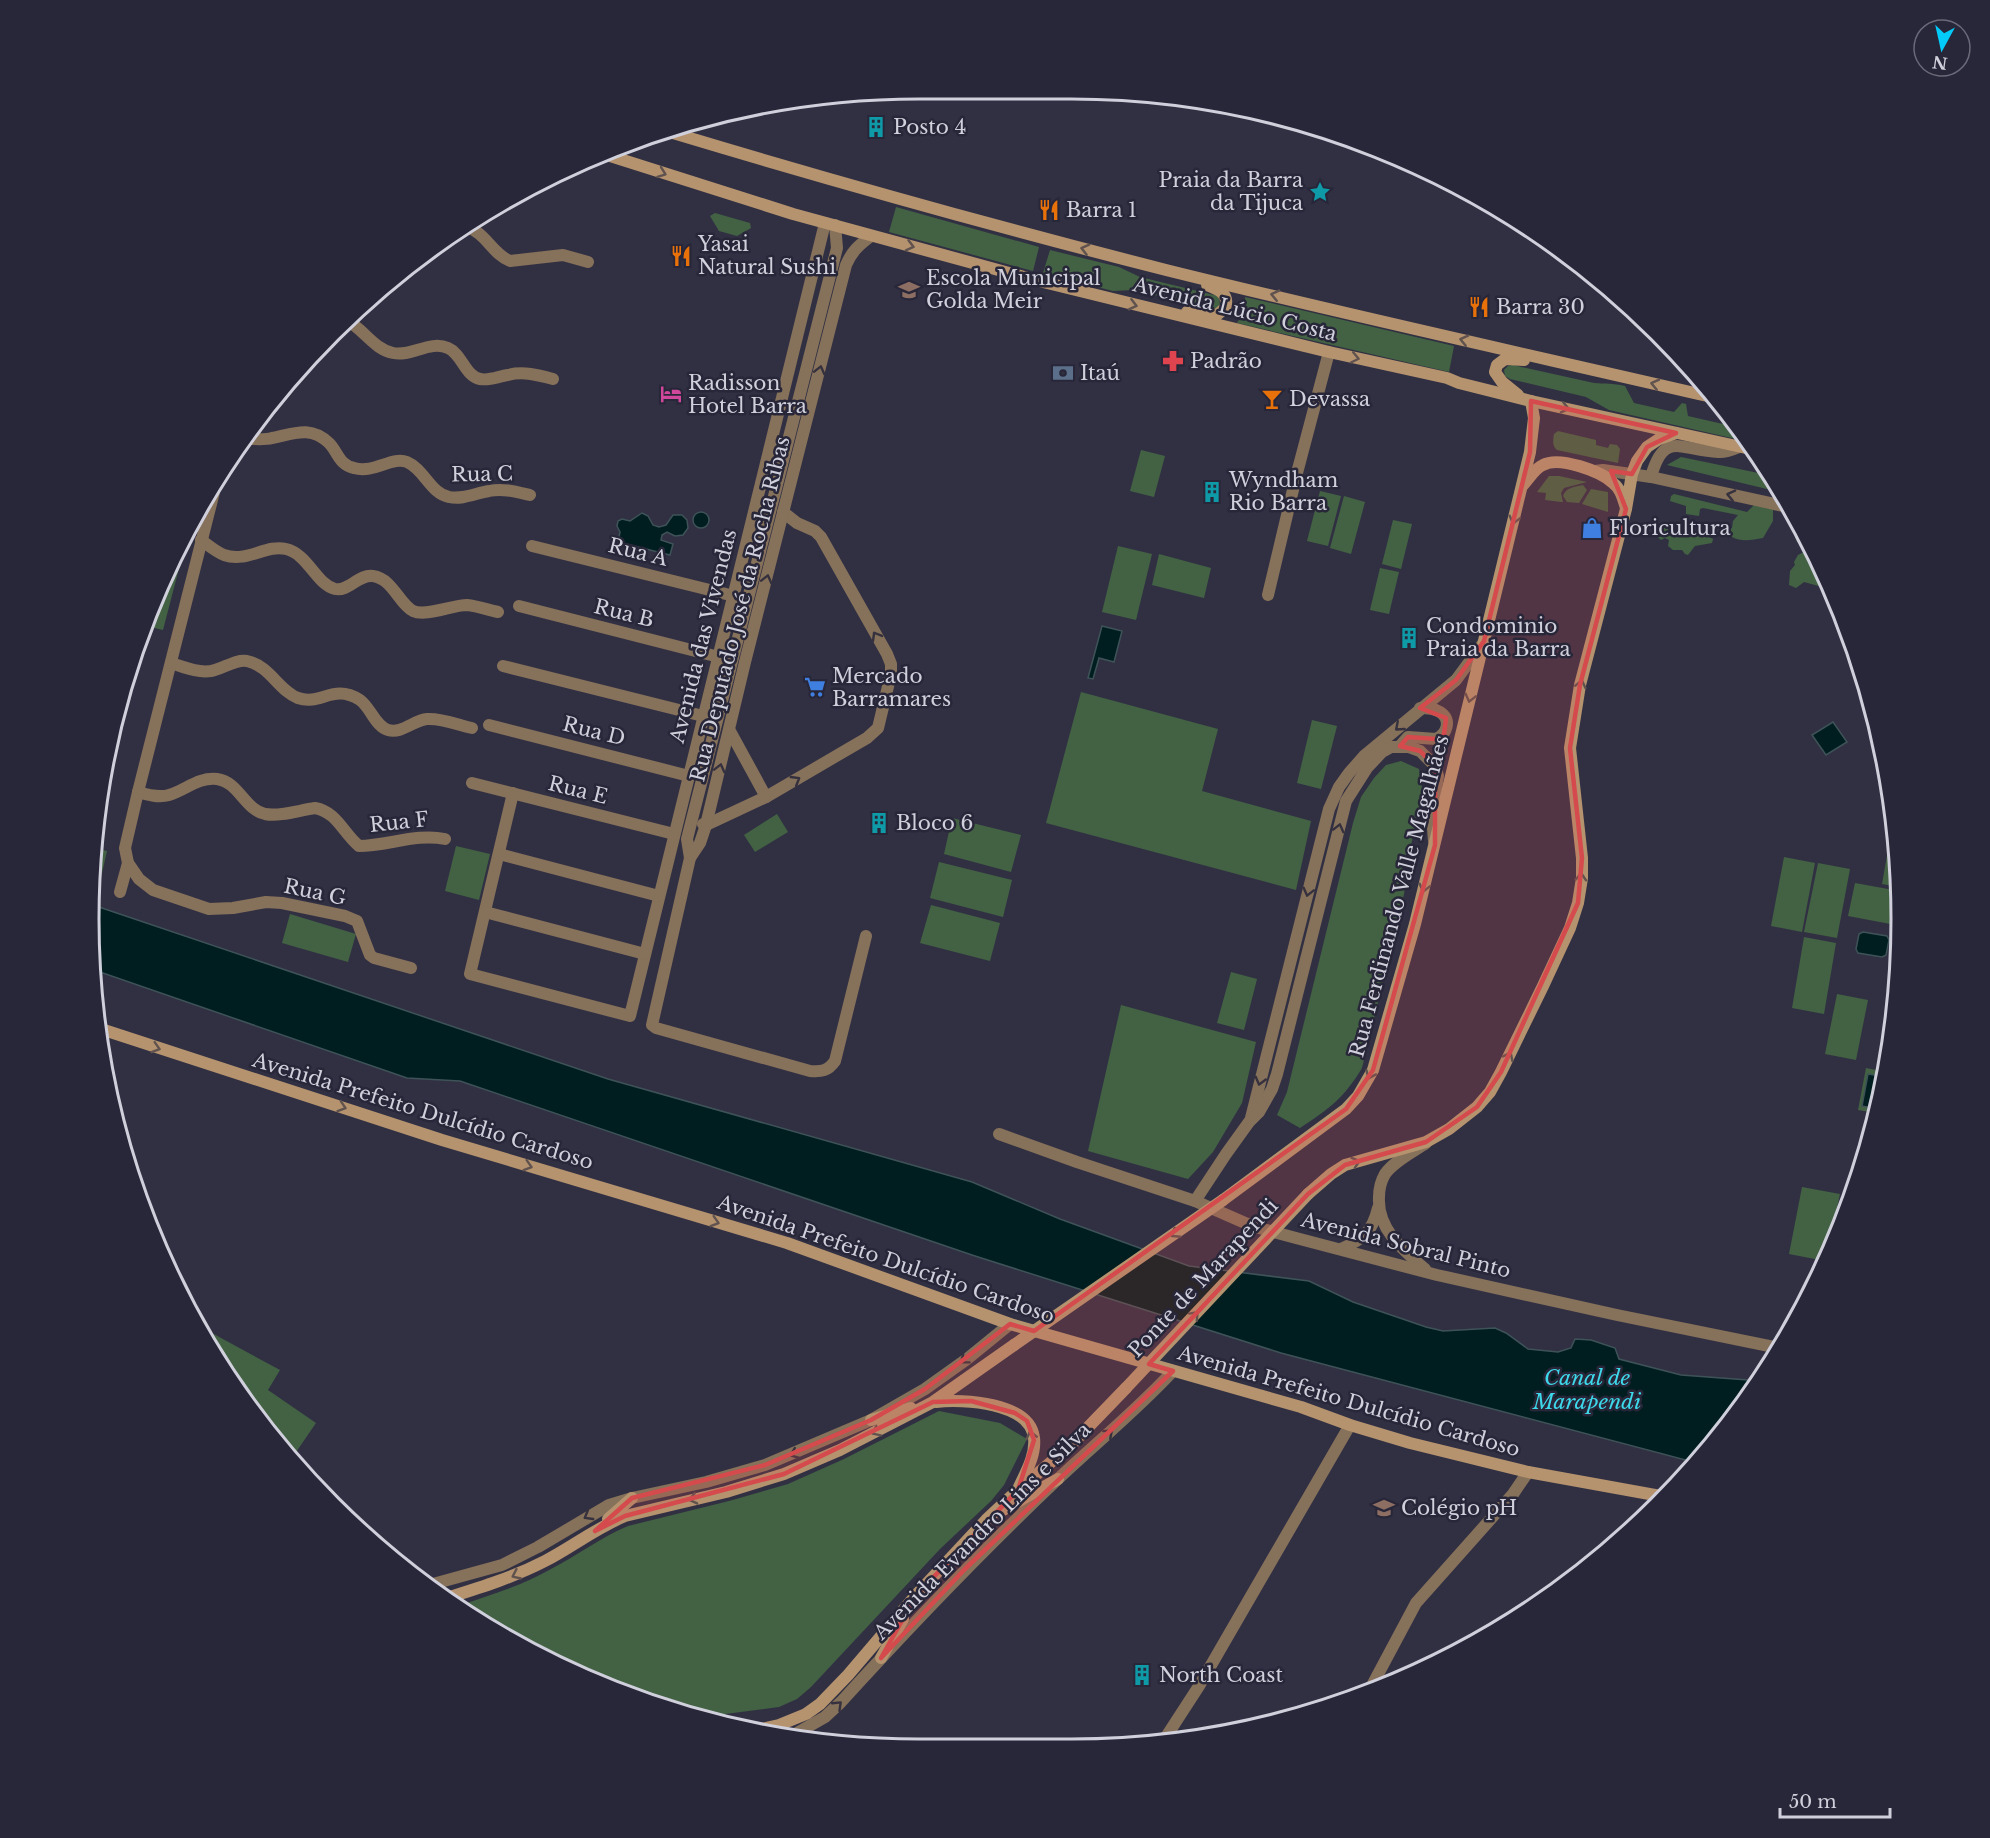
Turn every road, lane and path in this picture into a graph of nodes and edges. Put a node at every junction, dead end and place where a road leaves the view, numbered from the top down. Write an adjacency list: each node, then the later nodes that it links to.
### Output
1 (680, 135): 7 (street, Avenida Lúcio Costa, one-way to 1)
2 (615, 158): 3 (street, Avenida Lúcio Costa, one-way to 3)
3 (830, 224): 5 (street, Avenida Lúcio Costa); 27 (street, Rua Deputado José da Rocha Ribas); 31 (street, Avenida das Vivendas)
4 (474, 230): 6 (street)
5 (871, 236): 8 (street, Avenida Lúcio Costa, one-way to 8); 26 (street, Rua Deputado José da Rocha Ribas, one-way to 5)
6 (588, 262)
7 (1169, 270): 8 (street); 11 (street, Avenida Lúcio Costa, one-way to 7)
8 (1156, 310): 10 (street, Avenida Lúcio Costa)
9 (354, 325): 12 (street)
10 (1329, 352): 14 (street, Avenida Lúcio Costa, one-way to 14); 32 (street)
11 (1588, 368): 13 (street, Avenida Lúcio Costa, one-way to 11); 14 (street)
12 (553, 379)
13 (1701, 395)
14 (1527, 400): 15 (street, Avenida Lúcio Costa, one-way to 15); 21 (street, Rua Ferdinando Valle Magalhães)
15 (1676, 433): 17 (street, Avenida Lúcio Costa); 19 (street)
16 (254, 439): 22 (street, Rua C)
17 (1741, 446): 20 (street)
18 (1595, 471): 19 (street); 21 (street); 25 (street)
19 (1632, 474): 20 (street); 25 (street)
20 (1651, 477): 23 (street, one-way to 20)
21 (1522, 487): 35 (street, Rua Ferdinando Valle Magalhães, one-way to 35)
22 (530, 495)
23 (1779, 505)
24 (210, 508): 28 (street)
25 (1626, 509): 69 (street, one-way to 25)
26 (783, 513): 29 (street, Rua Deputado José da Rocha Ribas); 49 (street, one-way to 26)
27 (763, 538): 29 (street); 50 (street, Rua Deputado José da Rocha Ribas)
28 (201, 540): 34 (street); 37 (street)
29 (777, 541): 43 (street, Rua Deputado José da Rocha Ribas, one-way to 29)
30 (532, 546): 31 (street, Rua A)
31 (734, 596): 36 (street, Avenida das Vivendas)
32 (1268, 596)
33 (519, 606): 36 (street, Rua B)
34 (498, 612)
35 (1484, 641): 39 (street); 54 (street, Rua Ferdinando Valle Magalhães, one-way to 54)
36 (719, 657): 40 (street, Avenida das Vivendas)
37 (171, 663): 42 (street); 47 (street)
38 (503, 666): 40 (street)
39 (1420, 708): 44 (street); 61 (street, one-way to 61)
40 (703, 716): 45 (street, Avenida das Vivendas)
41 (489, 724): 45 (street, Rua D)
42 (472, 728)
43 (730, 731): 49 (street); 51 (street, Rua Deputado José da Rocha Ribas, one-way to 43)
44 (1400, 746): 54 (street); 66 (street, one-way to 44)
45 (688, 776): 52 (street, Avenida das Vivendas)
46 (472, 783): 48 (street, Rua E)
47 (138, 792): 53 (street, Rua F); 57 (street)
48 (513, 794): 52 (street, Rua E); 55 (street)
49 (766, 797): 51 (street)
50 (691, 819): 51 (street); 56 (street, Rua Deputado José da Rocha Ribas)
51 (706, 825): 56 (street, Rua Deputado José da Rocha Ribas)
52 (674, 834): 59 (street, Avenida das Vivendas)
53 (445, 839)
54 (1435, 845): 70 (street, Rua Ferdinando Valle Magalhães, one-way to 70)
55 (499, 854): 59 (street); 60 (street)
56 (690, 858): 62 (street, Rua Deputado José da Rocha Ribas)
57 (128, 863): 58 (street); 64 (street, Rua G)
58 (120, 892)
59 (658, 896): 63 (street, Avenida das Vivendas)
60 (485, 912): 63 (street); 63 (street, Avenida das Vivendas)
61 (1298, 930): 66 (street); 67 (street, one-way to 67)
62 (866, 936)
63 (645, 954)
64 (411, 968)
65 (107, 1031): 75 (street, Avenida Prefeito Dulcídio Cardoso, one-way to 75)
66 (1287, 1031): 67 (street)
67 (1250, 1122): 71 (street)
68 (999, 1134): 71 (street, Avenida Sobral Pinto)
69 (1426, 1142): 72 (street); 81 (street, Ponte de Marapendi, one-way to 69, bridge)
70 (1223, 1200): 78 (street, Ponte de Marapendi, one-way to 78, bridge)
71 (1195, 1201): 73 (street, Avenida Sobral Pinto)
72 (1378, 1204): 73 (street); 74 (street)
73 (1341, 1249): 74 (street, Avenida Sobral Pinto)
74 (1428, 1272): 76 (street, Avenida Sobral Pinto)
75 (1010, 1324): 77 (street, Avenida Prefeito Dulcídio Cardoso); 79 (street, one-way to 79)
76 (1770, 1346)
77 (1173, 1371): 80 (street, Avenida Prefeito Dulcídio Cardoso); 83 (street, Avenida Evandro Lins e Silva, one-way to 77)
78 (933, 1402): 79 (street); 84 (street, one-way to 78); 88 (street, one-way to 88)
79 (871, 1420): 86 (street, one-way to 86)
80 (1350, 1425): 82 (street, Avenida Prefeito Dulcídio Cardoso); 96 (street)
81 (1069, 1447): 84 (street, Avenida Evandro Lins e Silva)
82 (1528, 1472): 85 (street, Avenida Prefeito Dulcídio Cardoso); 93 (street)
83 (1058, 1479): 87 (street); 92 (street, Avenida Evandro Lins e Silva)
84 (1018, 1490): 87 (street, Avenida Evandro Lins e Silva)
85 (1655, 1495)
86 (632, 1498): 88 (street); 89 (street, one-way to 89)
87 (986, 1520): 90 (street, Avenida Evandro Lins e Silva)
88 (595, 1531): 91 (street, one-way to 91)
89 (438, 1583)
90 (917, 1594): 92 (street); 94 (street, Avenida Evandro Lins e Silva)
91 (455, 1595)
92 (882, 1658): 95 (street, Avenida Evandro Lins e Silva, one-way to 92)
93 (1375, 1681)
94 (775, 1726)
95 (802, 1730)
96 (1169, 1733)

